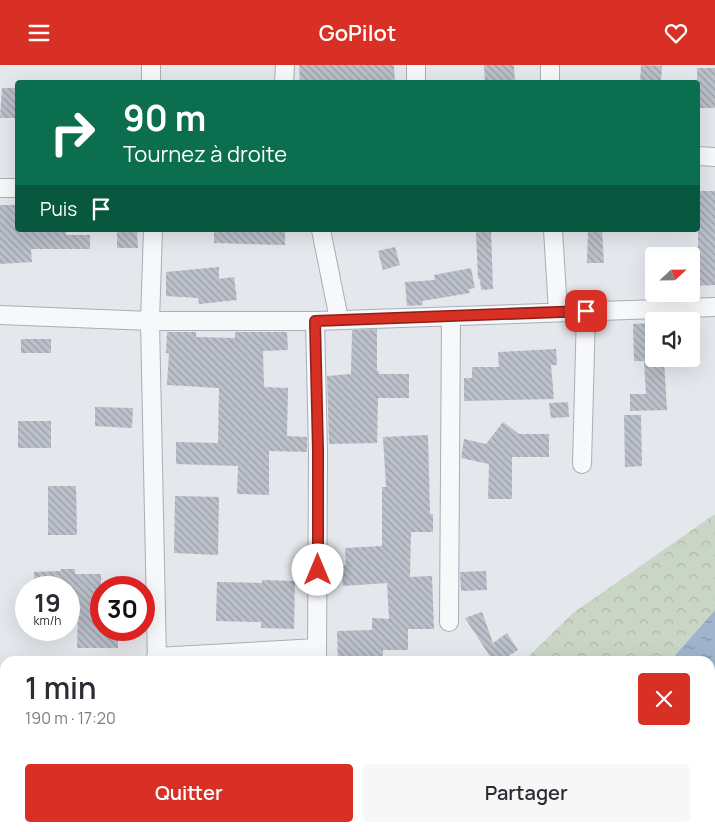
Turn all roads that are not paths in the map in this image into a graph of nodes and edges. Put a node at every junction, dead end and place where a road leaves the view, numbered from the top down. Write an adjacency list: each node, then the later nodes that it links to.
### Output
1 (151, 65): 5 (street)
2 (285, 65): 6 (street)
3 (416, 65): 7 (street)
4 (550, 65): 8 (street)
5 (151, 80)
6 (284, 80)
7 (416, 80)
8 (550, 80)
9 (700, 156): 10 (street)
10 (715, 157)
11 (0, 188): 12 (street)
12 (15, 188)
13 (153, 232): 22 (street)
14 (321, 232): 21 (street)
15 (553, 232): 17 (street)
16 (715, 307): 18 (street)
17 (558, 311): 18 (street); 20 (street)
18 (586, 311): 24 (street)
19 (0, 315): 22 (street)
20 (451, 318): 21 (street); 25 (street)
21 (340, 319): 23 (street)
22 (150, 321): 23 (street); 27 (street)
23 (315, 321): 26 (street)
24 (582, 464)
25 (449, 622)
26 (318, 655): 28 (street)
27 (156, 656)
28 (278, 656)

